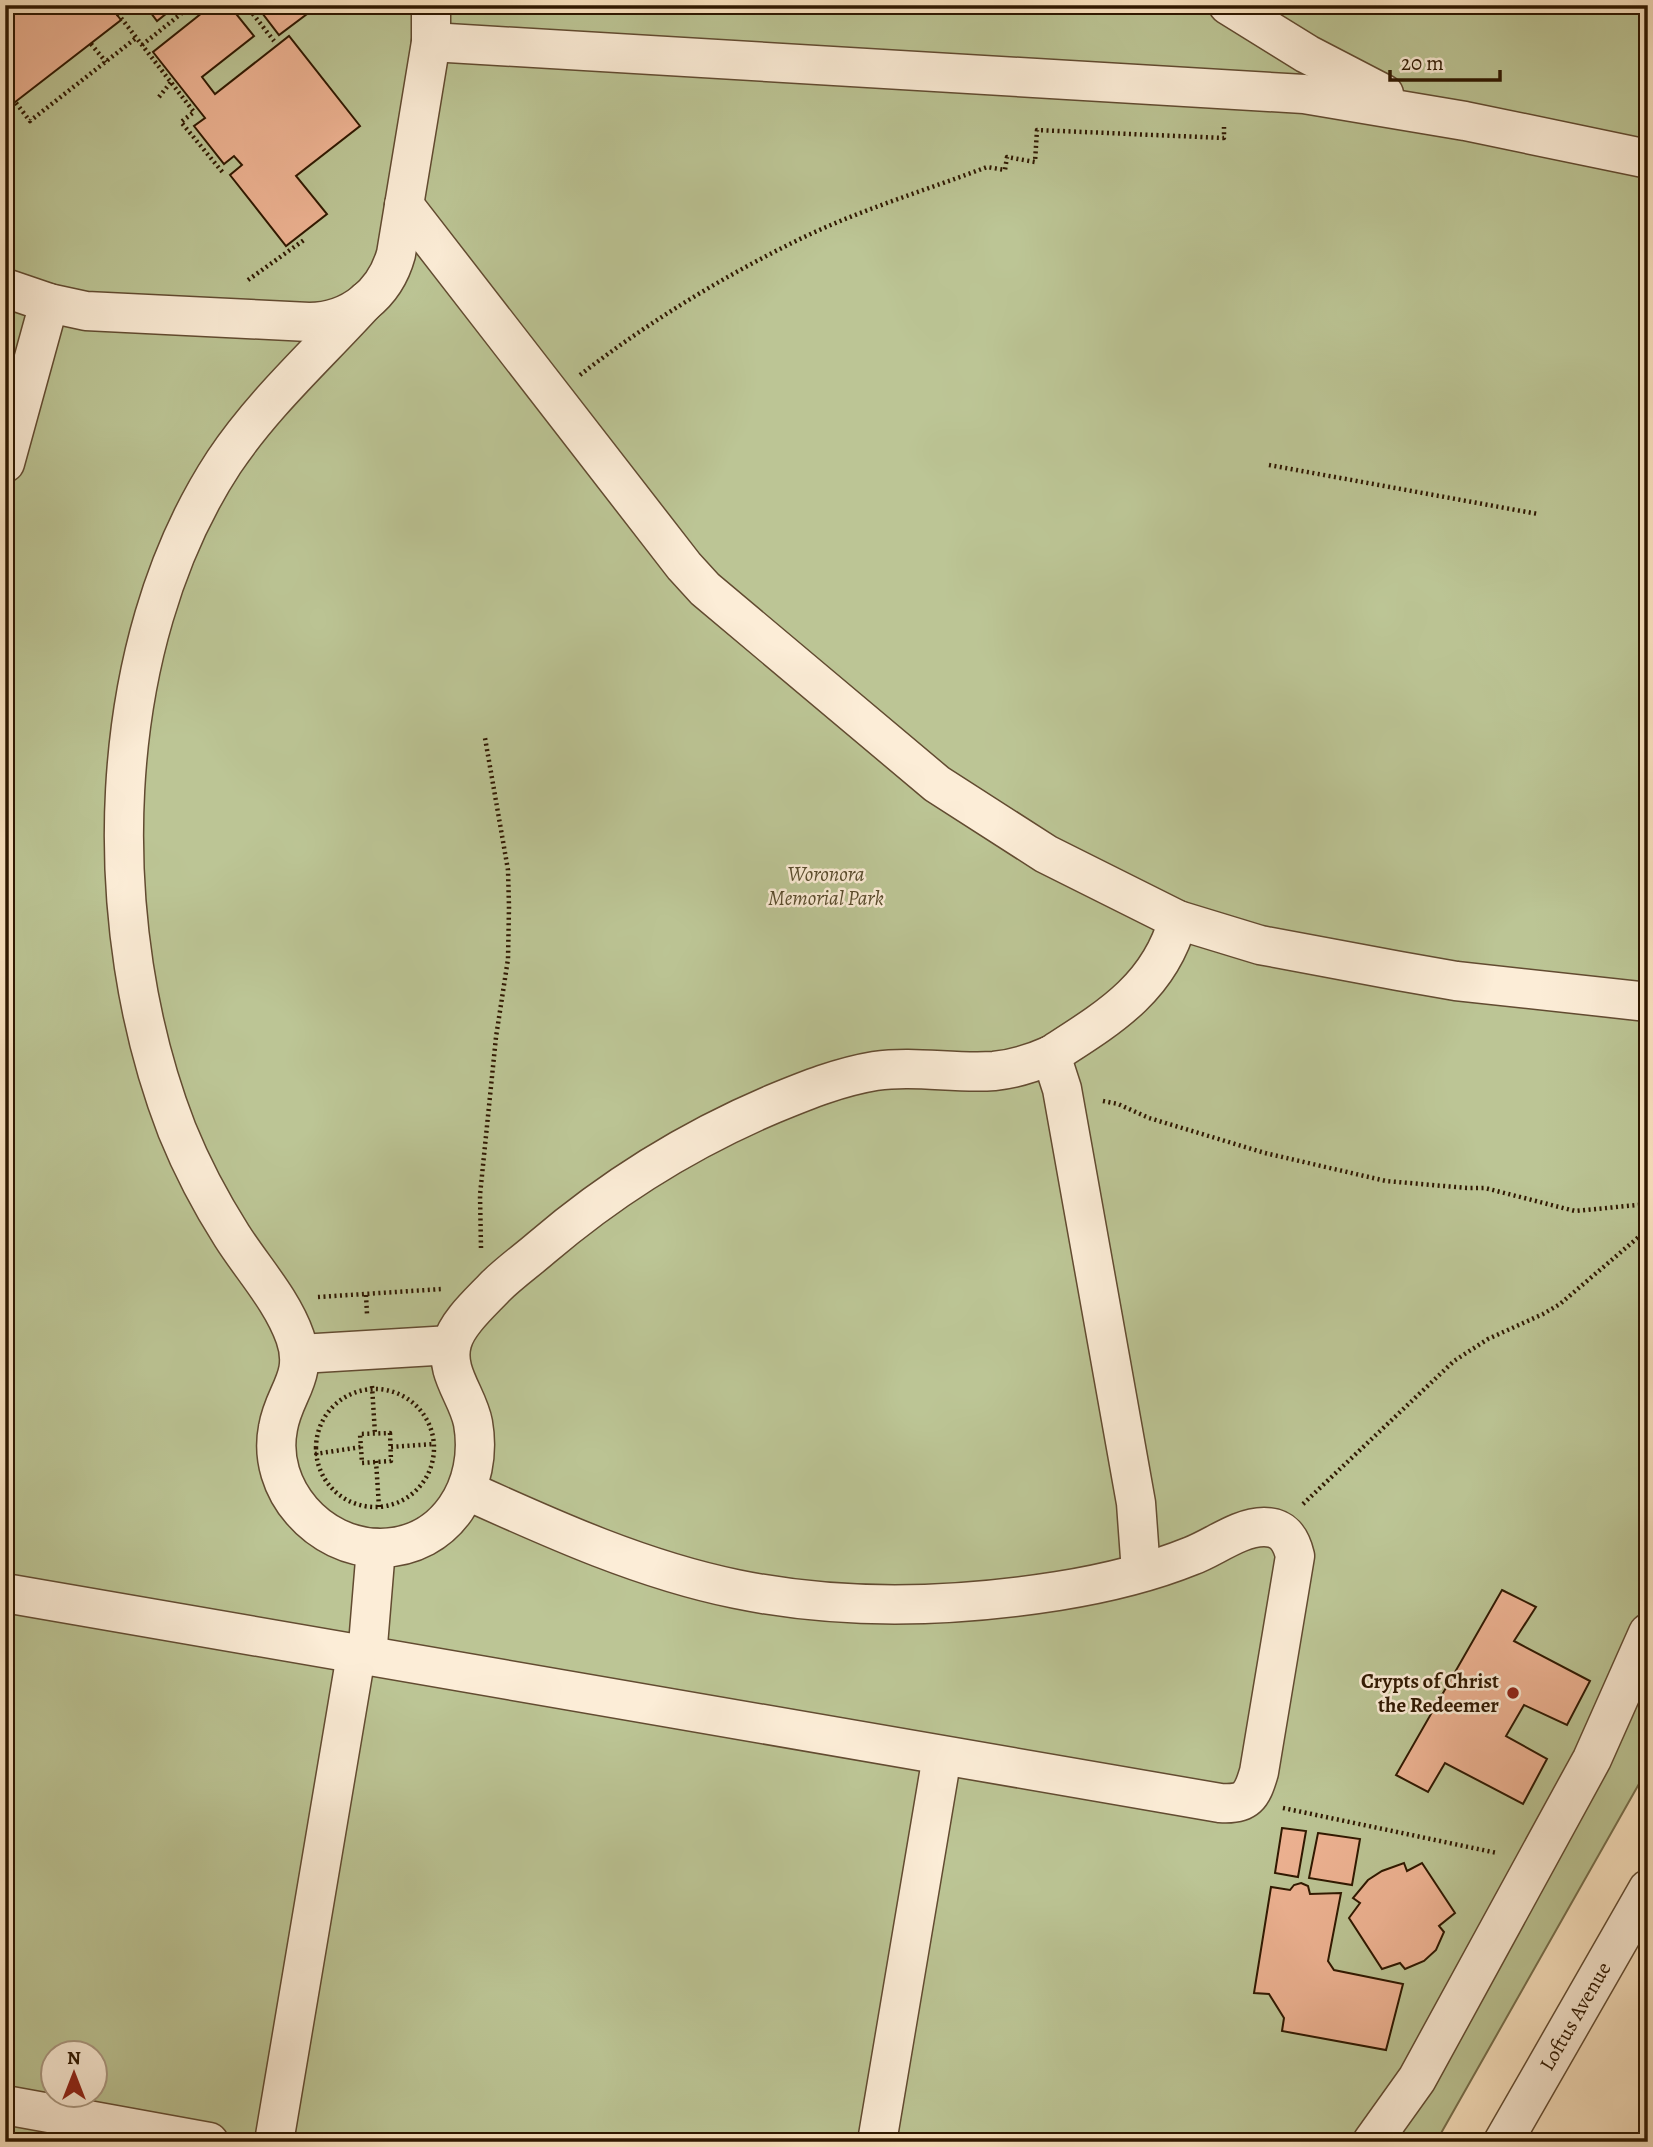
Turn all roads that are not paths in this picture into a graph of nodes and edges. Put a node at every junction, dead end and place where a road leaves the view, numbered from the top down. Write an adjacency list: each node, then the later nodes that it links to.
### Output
1 (1228, 5): 3 (street)
2 (431, 24): 3 (street); 5 (street)
3 (1465, 121): 4 (street)
4 (1648, 159)
5 (404, 205): 7 (street); 12 (street)
6 (5, 289): 8 (street)
7 (366, 302): 9 (street); 10 (street)
8 (49, 303): 9 (street); 11 (street)
9 (276, 320): 10 (street)
10 (270, 400): 16 (street)
11 (5, 463)
12 (1178, 920): 13 (street); 14 (street)
13 (1648, 1002)
14 (1051, 1055): 15 (street); 19 (street)
15 (451, 1345): 16 (street); 17 (street)
16 (300, 1354): 18 (street)
17 (468, 1491): 18 (street); 19 (street)
18 (376, 1548): 22 (street)
19 (1141, 1572): 23 (street)
20 (5, 1593): 22 (street)
21 (1648, 1633): 29 (street)
22 (362, 1656): 23 (street); 27 (street)
23 (942, 1756): 28 (street)
24 (1648, 1889): 30 (street, Loftus Avenue)
25 (5, 2105): 26 (street)
26 (209, 2142)
27 (274, 2142)
28 (877, 2142)
29 (1373, 2142)
30 (1503, 2142)

